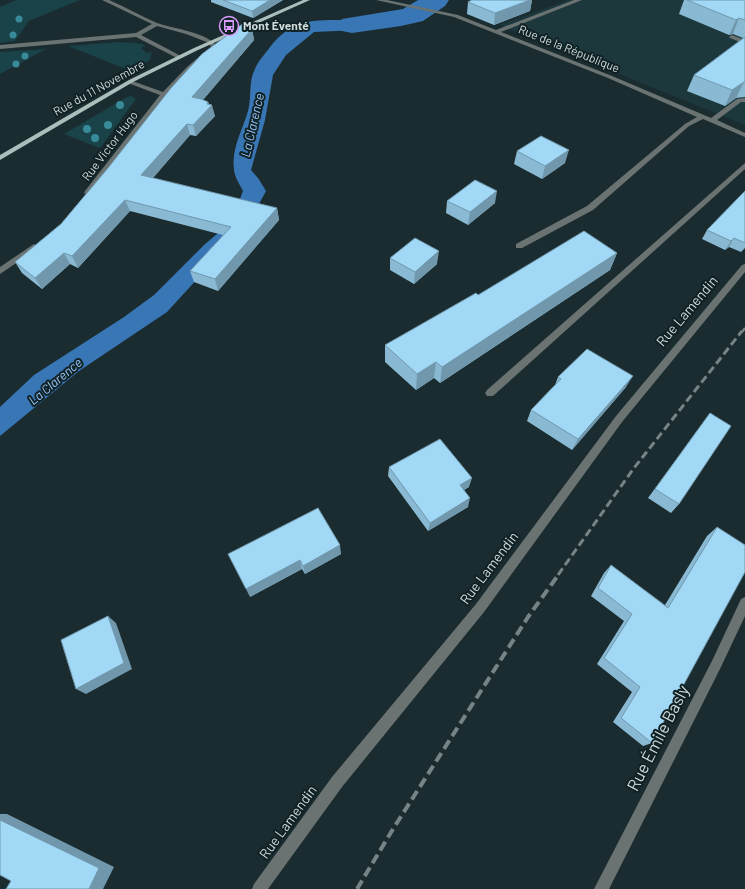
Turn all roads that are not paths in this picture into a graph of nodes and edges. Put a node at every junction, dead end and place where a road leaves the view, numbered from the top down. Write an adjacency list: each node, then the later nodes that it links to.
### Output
1 (105, 0): 5 (street)
2 (307, 0): 9 (main road, Rue du 11 Novembre)
3 (379, 0): 6 (street, Rue de la République)
4 (579, 0): 6 (street)
5 (156, 24): 7 (street); 9 (street)
6 (495, 32): 16 (street, Rue de la République)
7 (137, 35): 11 (street); 12 (street)
8 (732, 37): 10 (street)
9 (211, 42): 12 (main road, Rue du 11 Novembre); 14 (street, Rue Victor Hugo)
10 (745, 42)
11 (0, 47)
12 (179, 57): 13 (main road, Rue du 11 Novembre)
13 (130, 82): 14 (street); 19 (main road, Rue du 11 Novembre)
14 (164, 94): 21 (street, Rue Victor Hugo)
15 (745, 100): 17 (street)
16 (702, 117): 17 (street, Rue de la République); 23 (street)
17 (712, 121): 18 (street, Rue de la République)
18 (745, 135)
19 (0, 158)
20 (745, 165): 26 (street)
21 (84, 199)
22 (40, 242): 25 (street)
23 (519, 246)
24 (745, 267): 28 (street, Rue Lamendin)
25 (0, 271)
26 (490, 393)
27 (745, 603): 29 (street, Rue Émile Basly)
28 (259, 889)
29 (601, 889)

